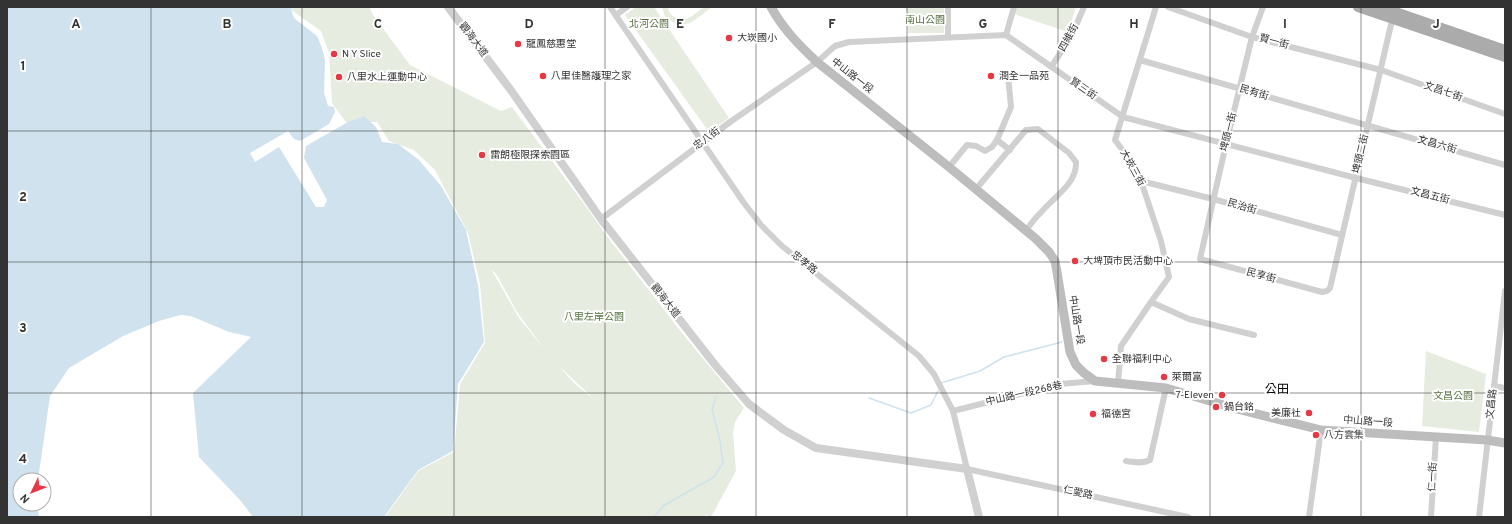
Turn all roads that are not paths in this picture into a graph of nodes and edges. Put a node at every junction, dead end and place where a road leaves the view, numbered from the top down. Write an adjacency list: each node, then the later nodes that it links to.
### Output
1 (448, 7): 40 (street, 觀海大道)
2 (610, 7): 13 (street, 忠孝路)
3 (627, 7): 13 (street)
4 (771, 7): 21 (main road, 中山路一段)
5 (948, 7): 16 (street)
6 (1014, 7): 15 (street)
7 (1084, 7): 22 (street, 四維街)
8 (1156, 7): 20 (street, 大崁三街)
9 (1168, 7): 17 (street, 賢一街)
10 (1263, 7): 17 (street, 埤頭一街)
11 (1358, 7): 14 (main road)
12 (1381, 7): 14 (main road)
13 (616, 15): 30 (street, 忠孝路)
14 (1393, 15): 18 (main road); 19 (main road); 23 (street, 埤頭二街)
15 (1006, 35): 16 (street); 22 (street, 賢三街)
16 (948, 37): 21 (street)
17 (1252, 37): 23 (street, 賢一街); 25 (street, 埤頭一街)
18 (1505, 50)
19 (1505, 57)
20 (1140, 60): 25 (street, 民有街); 27 (street, 大崁三街)
21 (817, 62): 30 (street, 忠八街); 34 (main road, 中山路一段)
22 (1051, 67): 27 (street, 賢三街)
23 (1381, 70): 26 (street, 文昌七街); 28 (street, 埤頭二街)
24 (1008, 75): 29 (street)
25 (1239, 89): 28 (street, 民有街); 31 (street, 埤頭一街)
26 (1505, 114)
27 (1123, 117): 31 (street, 賢三街); 36 (street, 大崁三街)
28 (1368, 125): 33 (street, 文昌六街); 35 (street, 埤頭二街)
29 (997, 140): 32 (street); 34 (street)
30 (703, 142): 40 (street, 忠八街); 54 (street, 忠孝路)
31 (1226, 144): 35 (street, 賢三街); 38 (street, 埤頭一街)
32 (1010, 150): 37 (street); 41 (street)
33 (1505, 165)
34 (949, 167): 37 (main road, 中山路一段)
35 (1356, 178): 39 (street, 文昌五街); 42 (street, 埤頭二街)
36 (1141, 181): 38 (street, 民治街); 46 (street, 大崁三街)
37 (976, 188): 41 (main road, 中山路一段)
38 (1213, 200): 42 (street, 民治街); 43 (street, 埤頭一街)
39 (1505, 215)
40 (601, 219): 60 (street, 觀海大道)
41 (1026, 230): 49 (main road, 中山路一段)
42 (1342, 235): 44 (street, 埤頭二街)
43 (1200, 259): 44 (street, 民享街)
44 (1322, 292)
45 (1505, 292): 48 (street, 文昌路)
46 (1151, 302): 47 (street); 50 (street)
47 (1254, 335)
48 (1502, 335): 51 (street, 文昌路)
49 (1095, 381): 50 (main road, 中山路一段); 54 (street, 中山路一段268巷)
50 (1118, 383): 52 (main road, 中山路一段)
51 (1494, 386): 53 (street); 57 (street, 文昌路)
52 (1166, 388): 55 (main road, 中山路一段); 59 (street)
53 (1505, 388)
54 (953, 411): 60 (street, 忠孝路)
55 (1322, 430): 56 (main road, 中山路一段); 63 (street)
56 (1436, 437): 57 (main road, 中山路一段); 64 (street, 仁一街)
57 (1487, 440): 58 (main road, 中山路一段); 65 (street, 文昌路)
58 (1505, 443)
59 (1126, 460)
60 (967, 469): 61 (street, 忠孝路); 62 (street, 仁愛路)
61 (979, 517)
62 (1188, 517)
63 (1309, 517)
64 (1431, 517)
65 (1479, 517)

